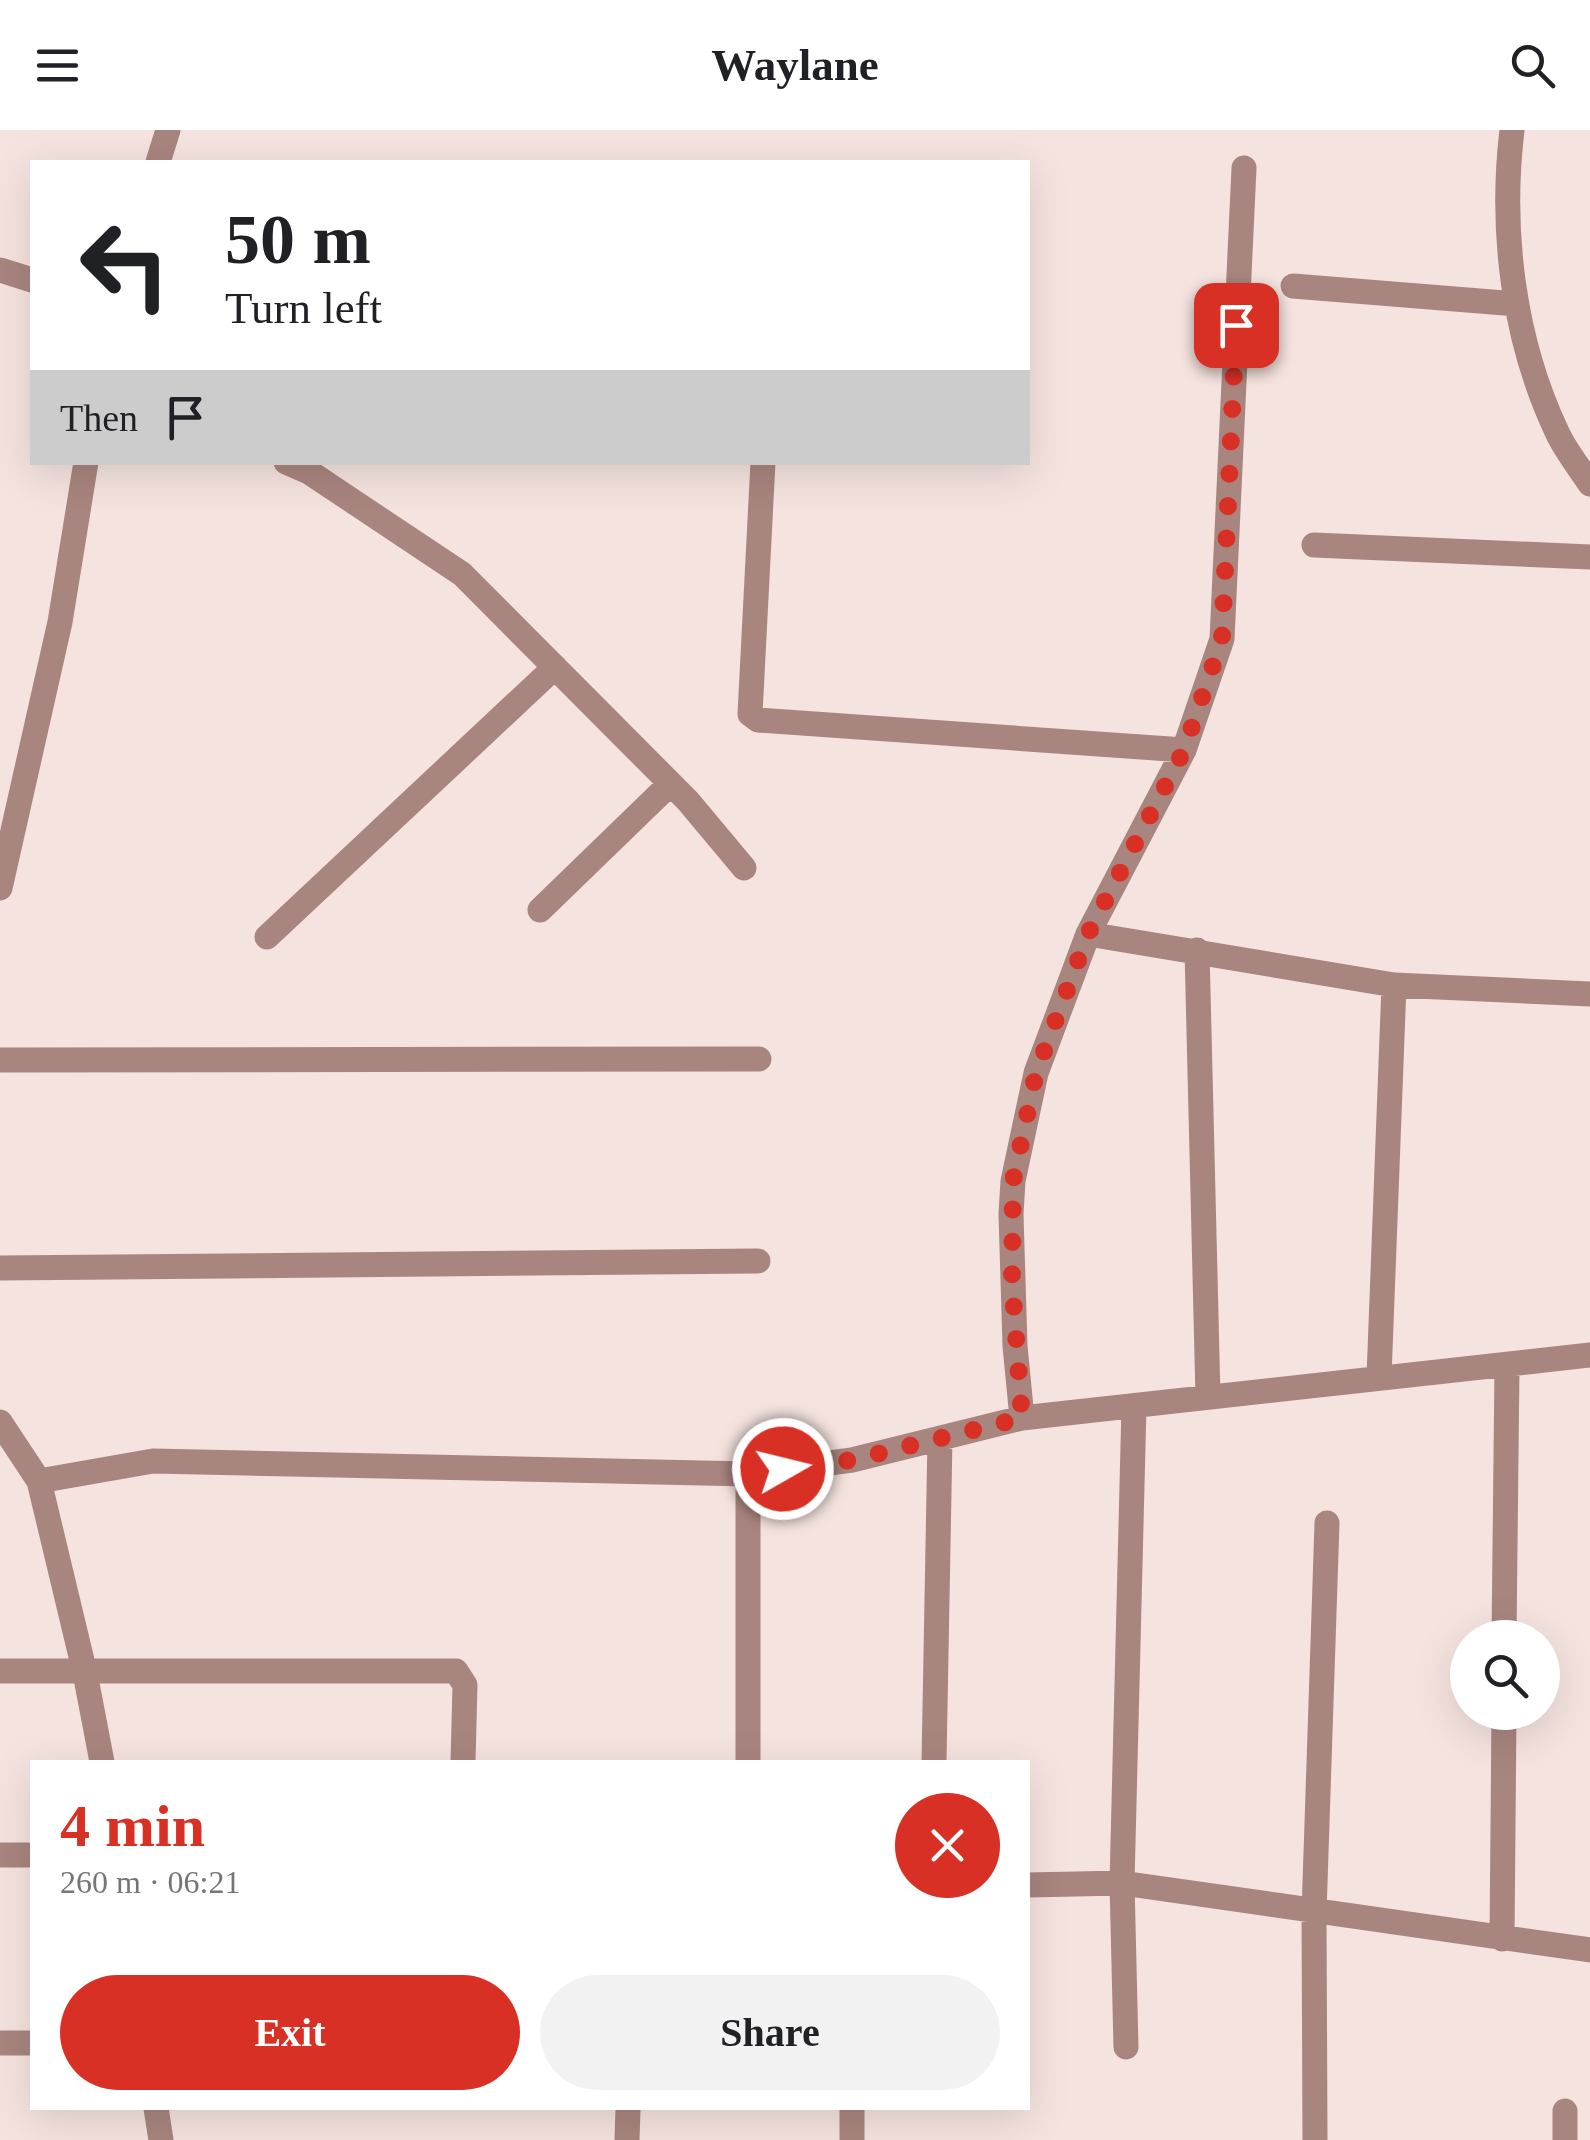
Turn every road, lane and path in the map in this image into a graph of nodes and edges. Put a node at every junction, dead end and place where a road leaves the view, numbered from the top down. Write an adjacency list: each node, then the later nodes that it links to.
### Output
1 (168, 130): 3 (street)
2 (1512, 130): 8 (street)
3 (159, 160)
4 (1244, 168): 16 (street)
5 (0, 270): 6 (street)
6 (30, 279)
7 (1293, 286): 8 (street)
8 (1517, 304): 12 (street)
9 (86, 465): 19 (street)
10 (293, 465): 15 (street)
11 (763, 465): 16 (street)
12 (1590, 484)
13 (1314, 546): 14 (street)
14 (1590, 557)
15 (554, 667): 17 (street); 22 (street)
16 (1184, 750): 21 (street)
17 (670, 784): 18 (street); 20 (street)
18 (744, 868)
19 (0, 888)
20 (540, 910)
21 (1088, 934): 23 (street); 35 (street)
22 (267, 938)
23 (1197, 950): 24 (street); 33 (street)
24 (1394, 985): 25 (street); 32 (street)
25 (1590, 994)
26 (760, 1059): 27 (street)
27 (0, 1060)
28 (758, 1261): 29 (street)
29 (0, 1268)
30 (1590, 1355): 31 (street)
31 (1507, 1366): 32 (street); 41 (street)
32 (1379, 1377): 33 (street)
33 (1208, 1397): 34 (street)
34 (1134, 1406): 35 (street); 51 (street)
35 (1022, 1418): 37 (street)
36 (0, 1422): 39 (street)
37 (940, 1438): 38 (street); 48 (street)
38 (748, 1474): 39 (street); 47 (street)
39 (38, 1482): 43 (street)
40 (1327, 1524): 53 (street)
41 (1504, 1620)
42 (0, 1671): 43 (street)
43 (85, 1674): 45 (street); 46 (street)
44 (1504, 1730): 54 (street)
45 (102, 1760)
46 (463, 1760)
47 (748, 1760)
48 (934, 1760)
49 (0, 1855): 50 (street)
50 (30, 1855)
51 (1122, 1883): 52 (street); 53 (street); 58 (street)
52 (1030, 1885)
53 (1314, 1912): 54 (street); 66 (street)
54 (1502, 1939): 55 (street)
55 (1590, 1950)
56 (30, 2043): 57 (street)
57 (0, 2044)
58 (1126, 2047)
59 (156, 2110): 63 (street)
60 (628, 2110): 64 (street)
61 (852, 2110): 65 (street)
62 (1565, 2112): 67 (street)
63 (161, 2140)
64 (627, 2140)
65 (852, 2140)
66 (1315, 2140)
67 (1565, 2140)

